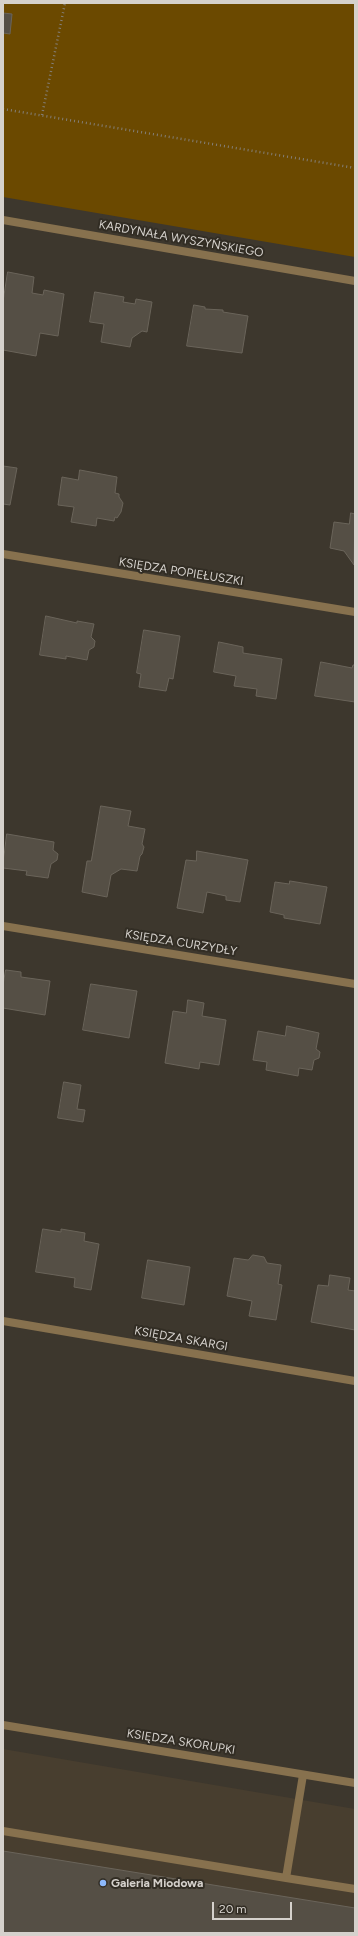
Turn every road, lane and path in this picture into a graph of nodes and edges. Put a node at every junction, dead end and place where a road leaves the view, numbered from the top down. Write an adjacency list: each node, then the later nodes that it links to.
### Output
1 (65, 3): 3 (path)
2 (3, 109): 3 (path)
3 (42, 115): 4 (path)
4 (355, 168)
5 (3, 220): 6 (street, KARDYNAŁA WYSZYŃSKIEGO)
6 (355, 281)
7 (3, 554): 8 (street, KSIĘDZA POPIEŁUSZKI)
8 (355, 612)
9 (3, 926): 10 (street, KSIĘDZA CURZYDŁY)
10 (355, 984)
11 (3, 1321): 12 (street, KSIĘDZA SKARGI)
12 (355, 1381)
13 (3, 1725): 14 (street, KSIĘDZA SKORUPKI)
14 (303, 1775): 15 (street, KSIĘDZA SKORUPKI); 17 (street)
15 (355, 1783)
16 (3, 1831): 17 (street)
17 (286, 1878): 18 (street)
18 (355, 1889)

